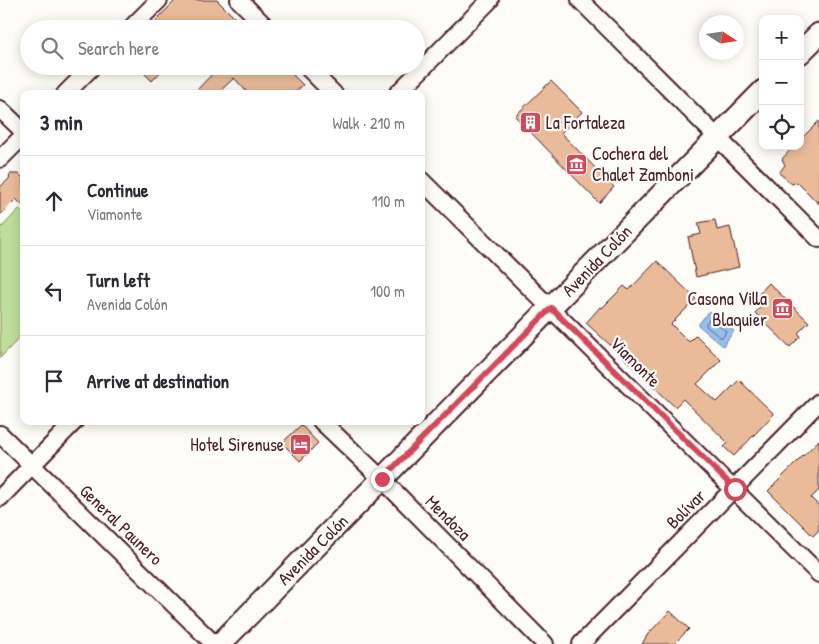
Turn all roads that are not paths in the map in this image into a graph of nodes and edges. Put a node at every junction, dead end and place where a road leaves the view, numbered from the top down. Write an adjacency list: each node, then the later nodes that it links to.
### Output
1 (159, 0): 5 (street)
2 (239, 0): 6 (street)
3 (490, 0): 9 (street)
4 (580, 0): 20 (street)
5 (139, 20)
6 (259, 20)
7 (819, 34): 8 (main road)
8 (804, 49)
9 (425, 66)
10 (84, 75): 13 (street)
11 (315, 75): 14 (street)
12 (416, 75): 15 (street)
13 (69, 90)
14 (330, 90)
15 (401, 90)
16 (759, 95): 20 (main road, Avenida Colón)
17 (0, 109): 18 (street)
18 (20, 130)
19 (20, 138): 21 (street)
20 (717, 138): 23 (street); 24 (main road, Avenida Colón)
21 (0, 158)
22 (425, 184): 24 (street, Viamonte)
23 (819, 239)
24 (551, 308): 30 (main road, Avenida Colón); 31 (street, Viamonte)
25 (819, 402): 31 (street, Bolívar)
26 (71, 425): 29 (street)
27 (325, 425): 30 (street, Mendoza)
28 (0, 434): 29 (street, General Paunero)
29 (32, 465): 32 (street); 34 (street, General Paunero)
30 (382, 479): 35 (main road, Avenida Colón); 36 (street, Mendoza)
31 (735, 489): 33 (street, Viamonte); 37 (street, Bolívar)
32 (0, 498)
33 (819, 574)
34 (214, 644)
35 (220, 644)
36 (545, 644)
37 (581, 644)

